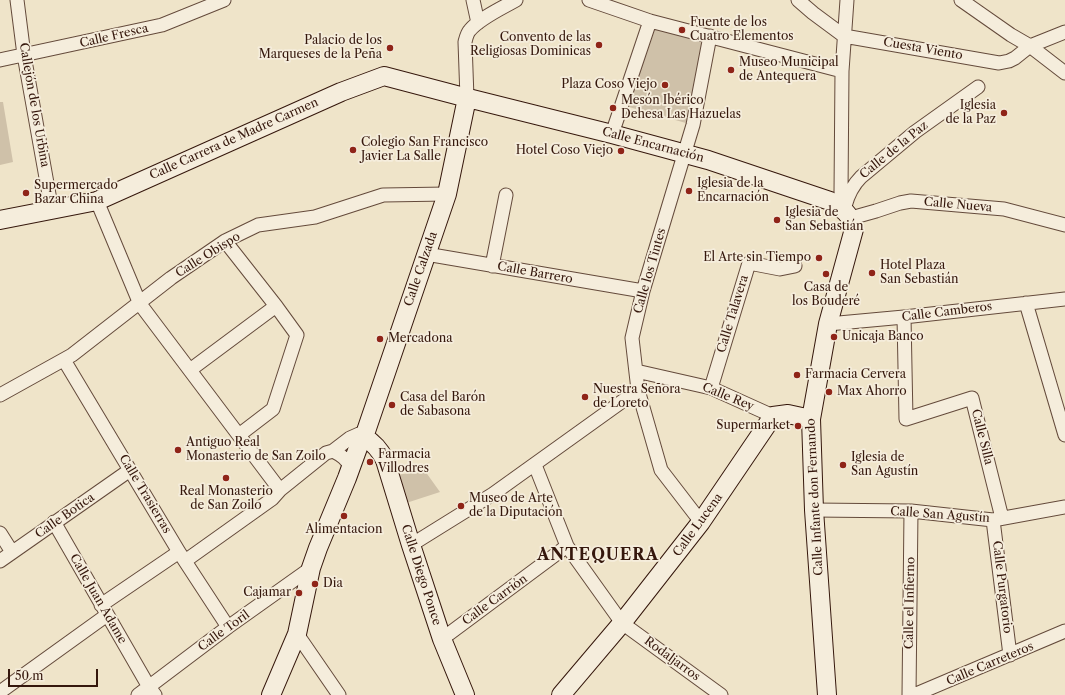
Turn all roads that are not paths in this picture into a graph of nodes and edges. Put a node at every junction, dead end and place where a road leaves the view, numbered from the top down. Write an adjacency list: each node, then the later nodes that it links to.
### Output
1 (17, 0): 15 (street, Callejón de los Urbina)
2 (224, 0): 15 (street, Calle Fresca)
3 (473, 0): 10 (street)
4 (516, 0): 10 (street)
5 (589, 0): 9 (street)
6 (798, 0): 13 (street)
7 (847, 0): 13 (street)
8 (961, 0): 14 (street)
9 (650, 21): 12 (street); 21 (street)
10 (478, 23): 20 (street)
11 (1065, 32): 14 (street)
12 (710, 36): 17 (street); 22 (street, Calle los Tintes)
13 (844, 36): 14 (street, Cuesta Viento); 17 (street)
14 (1030, 46): 18 (street)
15 (24, 55): 16 (street, Calle Fresca); 26 (street, Callejón de los Urbina)
16 (0, 60)
17 (842, 71): 27 (street)
18 (1065, 73)
19 (978, 87): 27 (street, Calle de la Paz)
20 (467, 98): 21 (street, Calle Encarnación); 23 (street, Calle Calzada); 25 (street, Calle Carrera de Madre Carmen)
21 (612, 134): 22 (street, Calle Encarnación)
22 (685, 154): 27 (street, Calle Encarnación); 34 (street, Calle los Tintes)
23 (447, 194): 30 (street, Calle Obispo); 31 (street, Calle Calzada)
24 (506, 195): 32 (street)
25 (97, 201): 26 (street, Calle Carrera de Madre Carmen); 37 (street)
26 (52, 210): 28 (street, Calle Carrera de Madre Carmen)
27 (842, 210): 29 (street, Calle Nueva); 40 (street, Calle Infante don Fernando)
28 (0, 220)
29 (1065, 225)
30 (225, 241): 37 (street, Calle Obispo); 38 (street)
31 (426, 254): 32 (street, Calle Barrero); 47 (street, Calle Calzada)
32 (492, 266): 34 (street, Calle Barrero)
33 (796, 266): 44 (street, Calle Talavera)
34 (643, 291): 43 (street, Calle los Tintes)
35 (1065, 299): 36 (street, Calle Camberos)
36 (1026, 303): 39 (street, Calle Camberos); 51 (street)
37 (140, 304): 41 (street, Calle Obispo); 42 (street)
38 (276, 306): 42 (street); 50 (street)
39 (904, 317): 40 (street, Calle Camberos); 62 (street, Calle Silla)
40 (828, 324): 49 (street, Calle Infante don Fernando)
41 (64, 360): 46 (street, Calle Obispo); 57 (street, Calle Trasierras)
42 (190, 370): 50 (street)
43 (636, 371): 44 (street, Calle Rey); 45 (street, Calle los Tintes)
44 (711, 388): 48 (street, Calle Rey)
45 (638, 390): 55 (street); 64 (street, Calle los Tintes)
46 (0, 395)
47 (372, 412): 52 (street, Calle Calzada); 54 (street, Calle Diego Ponce)
48 (774, 416): 49 (street); 64 (street, Calle Lucena)
49 (810, 419): 60 (street, Calle Infante don Fernando)
50 (239, 435): 58 (street)
51 (1065, 436)
52 (364, 437): 53 (street); 54 (street, Calle Diego Ponce); 56 (street, Calle Calzada)
53 (333, 451): 56 (street); 58 (street)
54 (382, 454): 66 (street, Calle Diego Ponce)
55 (535, 465): 66 (street); 67 (street, Rodaljarros)
56 (351, 468): 71 (street, Calle Calzada)
57 (130, 470): 63 (street, Calle Botica); 69 (street, Calle Trasierras)
58 (280, 490): 69 (street)
59 (1065, 508): 62 (street, Calle San Agustín)
60 (814, 510): 61 (street, Calle San Agustín); 87 (street, Calle Infante don Fernando)
61 (911, 511): 62 (street, Calle San Agustín); 88 (street, Calle el Infierno)
62 (997, 519): 78 (street, Calle Purgatorio)
63 (54, 522): 68 (street, Calle Botica); 72 (street, Calle Juan Adame)
64 (701, 522): 73 (street, Calle Lucena)
65 (0, 533): 68 (street)
66 (411, 545): 77 (street, Calle Diego Ponce)
67 (567, 546): 73 (street, Rodaljarros); 77 (street, Calle Carrión)
68 (12, 552): 70 (street, Calle Botica)
69 (182, 556): 72 (street); 74 (street, Calle Trasierras)
70 (0, 561)
71 (311, 568): 74 (street, Calle Toril); 76 (street, Calle Calzada)
72 (104, 610): 79 (street, Calle Juan Adame); 80 (street)
73 (622, 623): 85 (street, Calle Lucena); 86 (street, Rodaljarros)
74 (228, 627): 79 (street, Calle Toril)
75 (1065, 631): 78 (street, Calle Carreteros)
76 (297, 634): 82 (street, Calle Calzada); 83 (street)
77 (442, 639): 84 (street, Calle Diego Ponce)
78 (1010, 655): 89 (street, Calle Carreteros)
79 (152, 691): 81 (street, Calle Toril)
80 (0, 692)
81 (138, 695)
82 (271, 695)
83 (339, 695)
84 (465, 695)
85 (561, 695)
86 (722, 695)
87 (827, 695)
88 (909, 695)
89 (914, 695)

